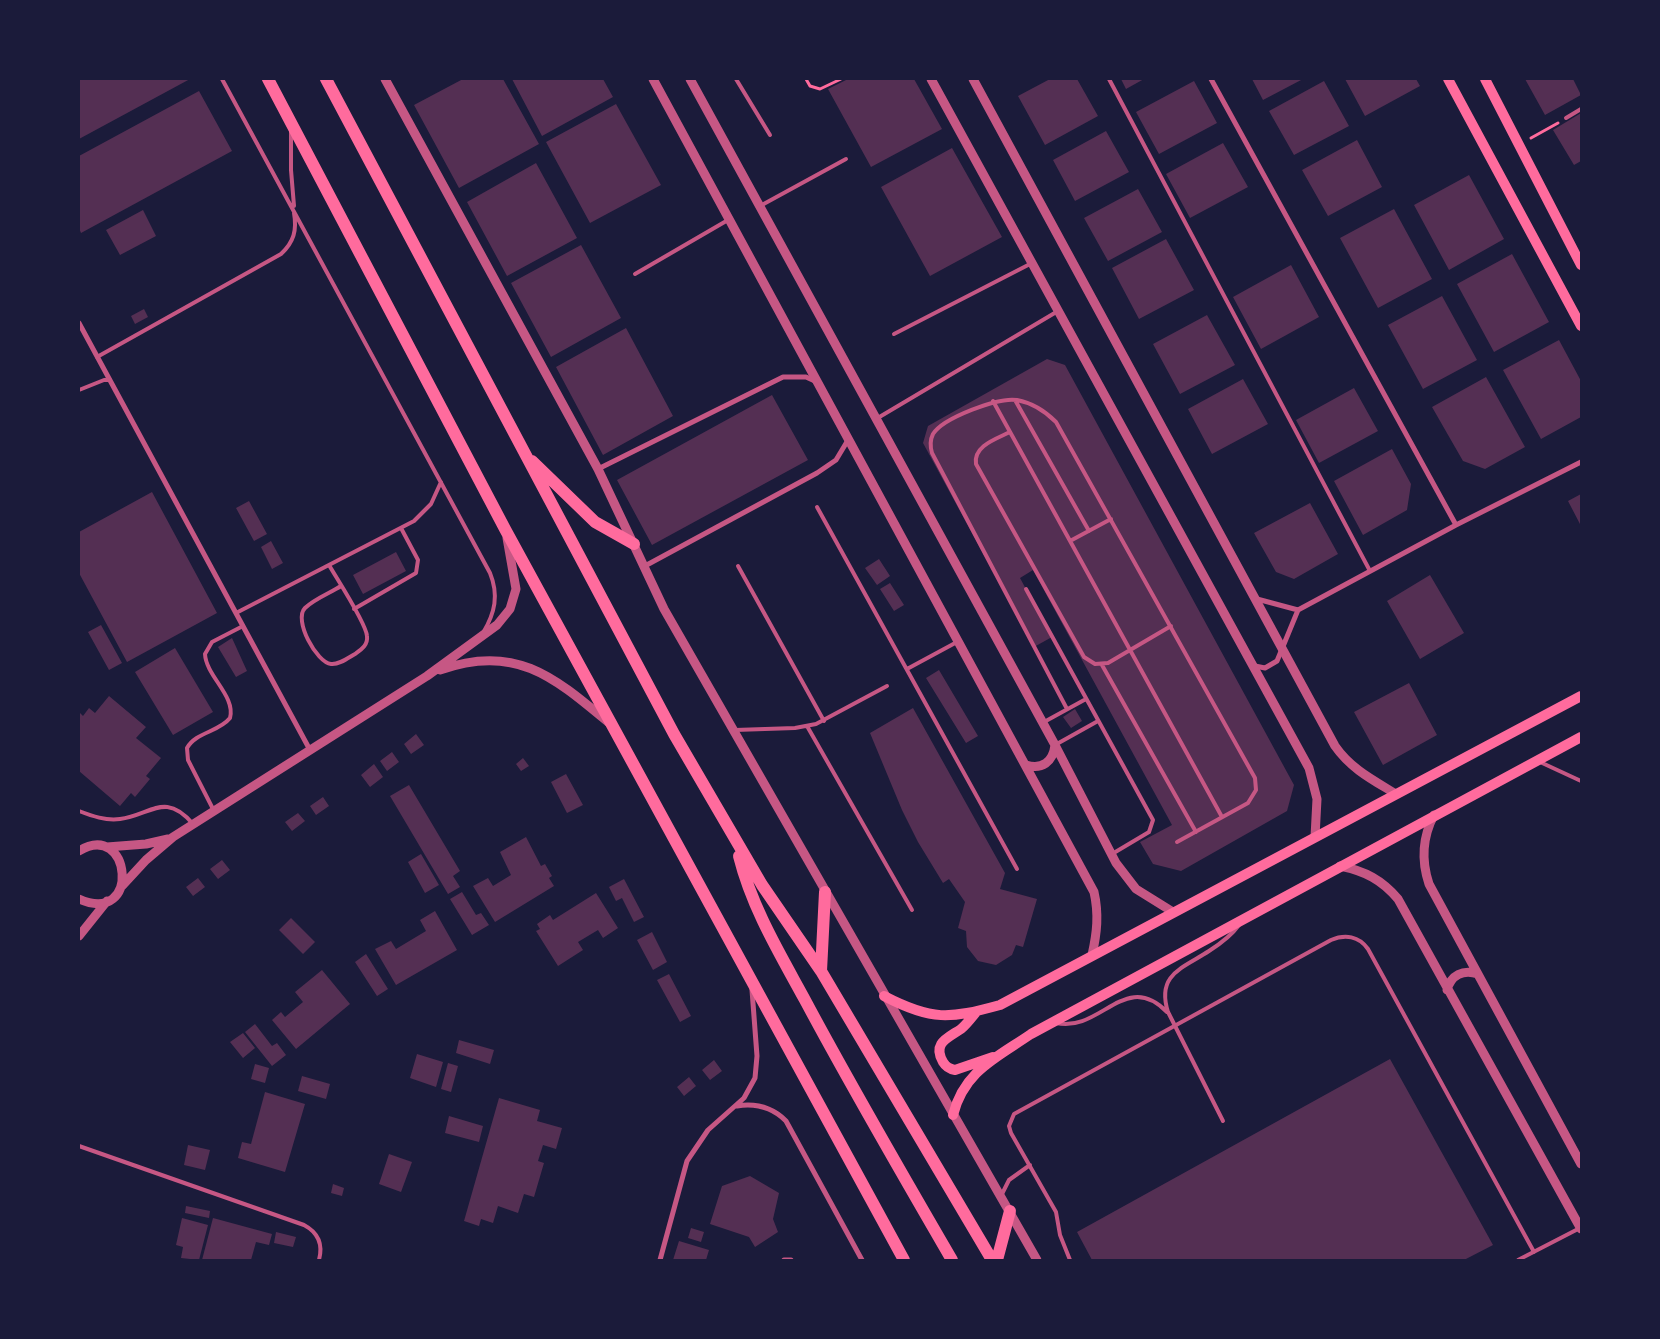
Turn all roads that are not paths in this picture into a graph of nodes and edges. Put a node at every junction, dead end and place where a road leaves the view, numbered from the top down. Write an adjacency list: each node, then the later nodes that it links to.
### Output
1 (222, 79): 20 (lane)
2 (268, 79): 16 (main road)
3 (326, 79): 38 (main road)
4 (385, 79): 40 (street)
5 (653, 79): 21 (street)
6 (736, 79): 17 (lane)
7 (931, 79): 22 (street)
8 (973, 79): 56 (street)
9 (1109, 79): 53 (lane)
10 (1211, 79): 44 (street)
11 (1448, 79): 27 (main road)
12 (1486, 79): 23 (main road)
13 (693, 80): 19 (street)
14 (1581, 109): 15 (lane)
15 (1566, 118)
16 (292, 124): 20 (lane); 46 (main road)
17 (770, 135)
18 (846, 159): 19 (lane)
19 (760, 206): 35 (street)
20 (294, 209): 29 (lane); 41 (lane)
21 (730, 219): 24 (lane); 31 (street)
22 (1032, 263): 25 (street); 28 (lane)
23 (1581, 265)
24 (635, 274)
25 (1058, 311): 35 (lane); 67 (street)
26 (79, 323): 29 (street)
27 (1581, 326)
28 (894, 334)
29 (97, 357): 30 (street)
30 (110, 380): 32 (lane); 59 (street)
31 (817, 382): 37 (street); 40 (street)
32 (79, 390)
33 (1015, 400): 34 (lane); 43 (lane); 47 (lane)
34 (993, 401): 36 (lane); 73 (lane)
35 (876, 419): 76 (street)
36 (1010, 432): 48 (lane); 66 (lane)
37 (848, 439): 52 (street); 63 (street)
38 (523, 453): 49 (main road); 95 (main road)
39 (1580, 462): 44 (street)
40 (598, 469): 49 (street)
41 (441, 482): 45 (lane); 62 (lane)
42 (817, 508): 68 (lane)
43 (1111, 519): 47 (lane); 61 (lane)
44 (1456, 525): 53 (street)
45 (401, 528): 50 (lane); 57 (lane)
46 (505, 528): 62 (street); 78 (main road)
47 (1089, 531): 48 (lane)
48 (1070, 541): 65 (lane)
49 (634, 544): 52 (street)
50 (329, 565): 54 (lane); 59 (lane)
51 (738, 566): 74 (lane)
52 (643, 567): 79 (street)
53 (1370, 572): 58 (street)
54 (341, 586): 57 (lane); 57 (lane)
55 (1026, 589): 72 (lane)
56 (1257, 599): 58 (street); 64 (street)
57 (354, 608)
58 (1298, 610): 64 (street)
59 (236, 613): 60 (street)
60 (243, 626): 82 (street); 88 (lane)
61 (1171, 626): 65 (lane); 90 (lane)
62 (479, 638): 69 (street)
63 (957, 642): 68 (lane); 84 (street)
64 (1283, 649): 67 (street); 86 (street)
65 (1130, 650): 66 (lane); 90 (lane)
66 (1102, 665): 92 (lane)
67 (1252, 665): 94 (street)
68 (907, 669): 101 (lane)
69 (427, 676): 78 (street); 82 (street)
70 (887, 686): 74 (lane)
71 (1581, 696): 86 (main road)
72 (1086, 699): 73 (lane); 75 (lane)
73 (1067, 709): 76 (lane)
74 (824, 721): 77 (lane)
75 (1098, 721): 81 (lane); 99 (lane)
76 (1042, 723): 81 (street)
77 (807, 726): 79 (lane); 106 (lane)
78 (617, 730): 113 (main road)
79 (733, 730): 103 (street)
80 (1581, 737): 83 (main road)
81 (1055, 745): 84 (street); 99 (street)
82 (310, 750): 88 (street)
83 (1538, 761): 85 (lane); 89 (main road)
84 (1026, 765): 110 (street)
85 (1581, 780)
86 (1396, 794): 94 (main road)
87 (79, 811): 91 (lane)
88 (214, 811): 91 (street)
89 (1435, 814): 100 (main road); 112 (street)
90 (1222, 817): 92 (lane)
91 (194, 824): 93 (street)
92 (1196, 832): 96 (lane)
93 (173, 837): 97 (street); 102 (street)
94 (1315, 837): 107 (main road)
95 (736, 842): 111 (main road); 137 (main road)
96 (1177, 842)
97 (104, 847): 98 (street); 102 (street)
98 (81, 849)
99 (1112, 854): 107 (street)
100 (1340, 866): 108 (main road); 114 (street)
101 (1017, 869)
102 (122, 886): 105 (street)
103 (825, 892): 111 (main road); 115 (street)
104 (79, 899): 105 (street)
105 (108, 900): 109 (street)
106 (912, 910)
107 (1173, 912): 110 (main road)
108 (1247, 916): 117 (lane); 118 (main road)
109 (79, 936)
110 (1092, 955): 116 (main road)
111 (821, 971): 138 (main road)
112 (1478, 974): 114 (street); 125 (street)
113 (752, 982): 121 (street); 136 (main road)
114 (1447, 990): 129 (street)
115 (884, 996): 116 (main road); 122 (street)
116 (977, 1012): 120 (main road)
117 (1168, 1012): 118 (lane); 119 (lane)
118 (1051, 1022): 120 (main road)
119 (1175, 1026): 123 (lane); 126 (lane); 130 (lane)
120 (999, 1056): 122 (main road)
121 (736, 1106): 132 (street); 135 (street)
122 (953, 1116): 127 (street)
123 (1223, 1121)
124 (79, 1146): 131 (lane)
125 (1581, 1164)
126 (1030, 1165): 127 (lane); 141 (lane)
127 (1001, 1196): 128 (street)
128 (1010, 1212): 139 (main road); 140 (street)
129 (1581, 1228): 130 (lane)
130 (1534, 1252): 142 (lane)
131 (319, 1260)
132 (660, 1260)
133 (784, 1260): 134 (street)
134 (791, 1260)
135 (862, 1260)
136 (904, 1260)
137 (952, 1260)
138 (992, 1260)
139 (997, 1260)
140 (1037, 1260)
141 (1070, 1260)
142 (1518, 1260)

